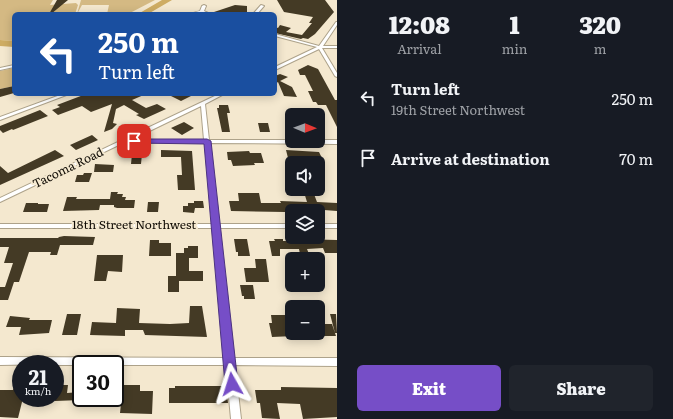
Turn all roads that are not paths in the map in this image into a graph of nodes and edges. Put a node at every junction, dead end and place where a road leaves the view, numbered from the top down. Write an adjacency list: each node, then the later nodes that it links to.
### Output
1 (204, 6): 3 (street)
2 (262, 6): 5 (street)
3 (202, 11): 4 (lane)
4 (198, 12)
5 (257, 12)
6 (337, 23): 8 (street)
7 (277, 36): 8 (street)
8 (320, 47): 9 (street); 11 (street); 13 (street)
9 (337, 47)
10 (12, 66): 12 (street)
11 (277, 68)
12 (0, 69)
13 (337, 76)
14 (62, 96): 17 (street)
15 (218, 96): 16 (street, Tacoma Road)
16 (203, 103): 18 (street, Tacoma Road); 19 (street)
17 (0, 119)
18 (124, 141): 19 (street); 21 (street, Tacoma Road)
19 (207, 141): 20 (street); 22 (street)
20 (337, 142)
21 (0, 200)
22 (216, 225): 23 (street, 18th Street Northwest); 24 (street, 18th Street Northwest); 28 (street)
23 (0, 226)
24 (285, 226)
25 (325, 226): 26 (street)
26 (337, 226)
27 (0, 361): 28 (street)
28 (229, 361): 29 (street); 30 (street)
29 (337, 362)
30 (236, 419)

